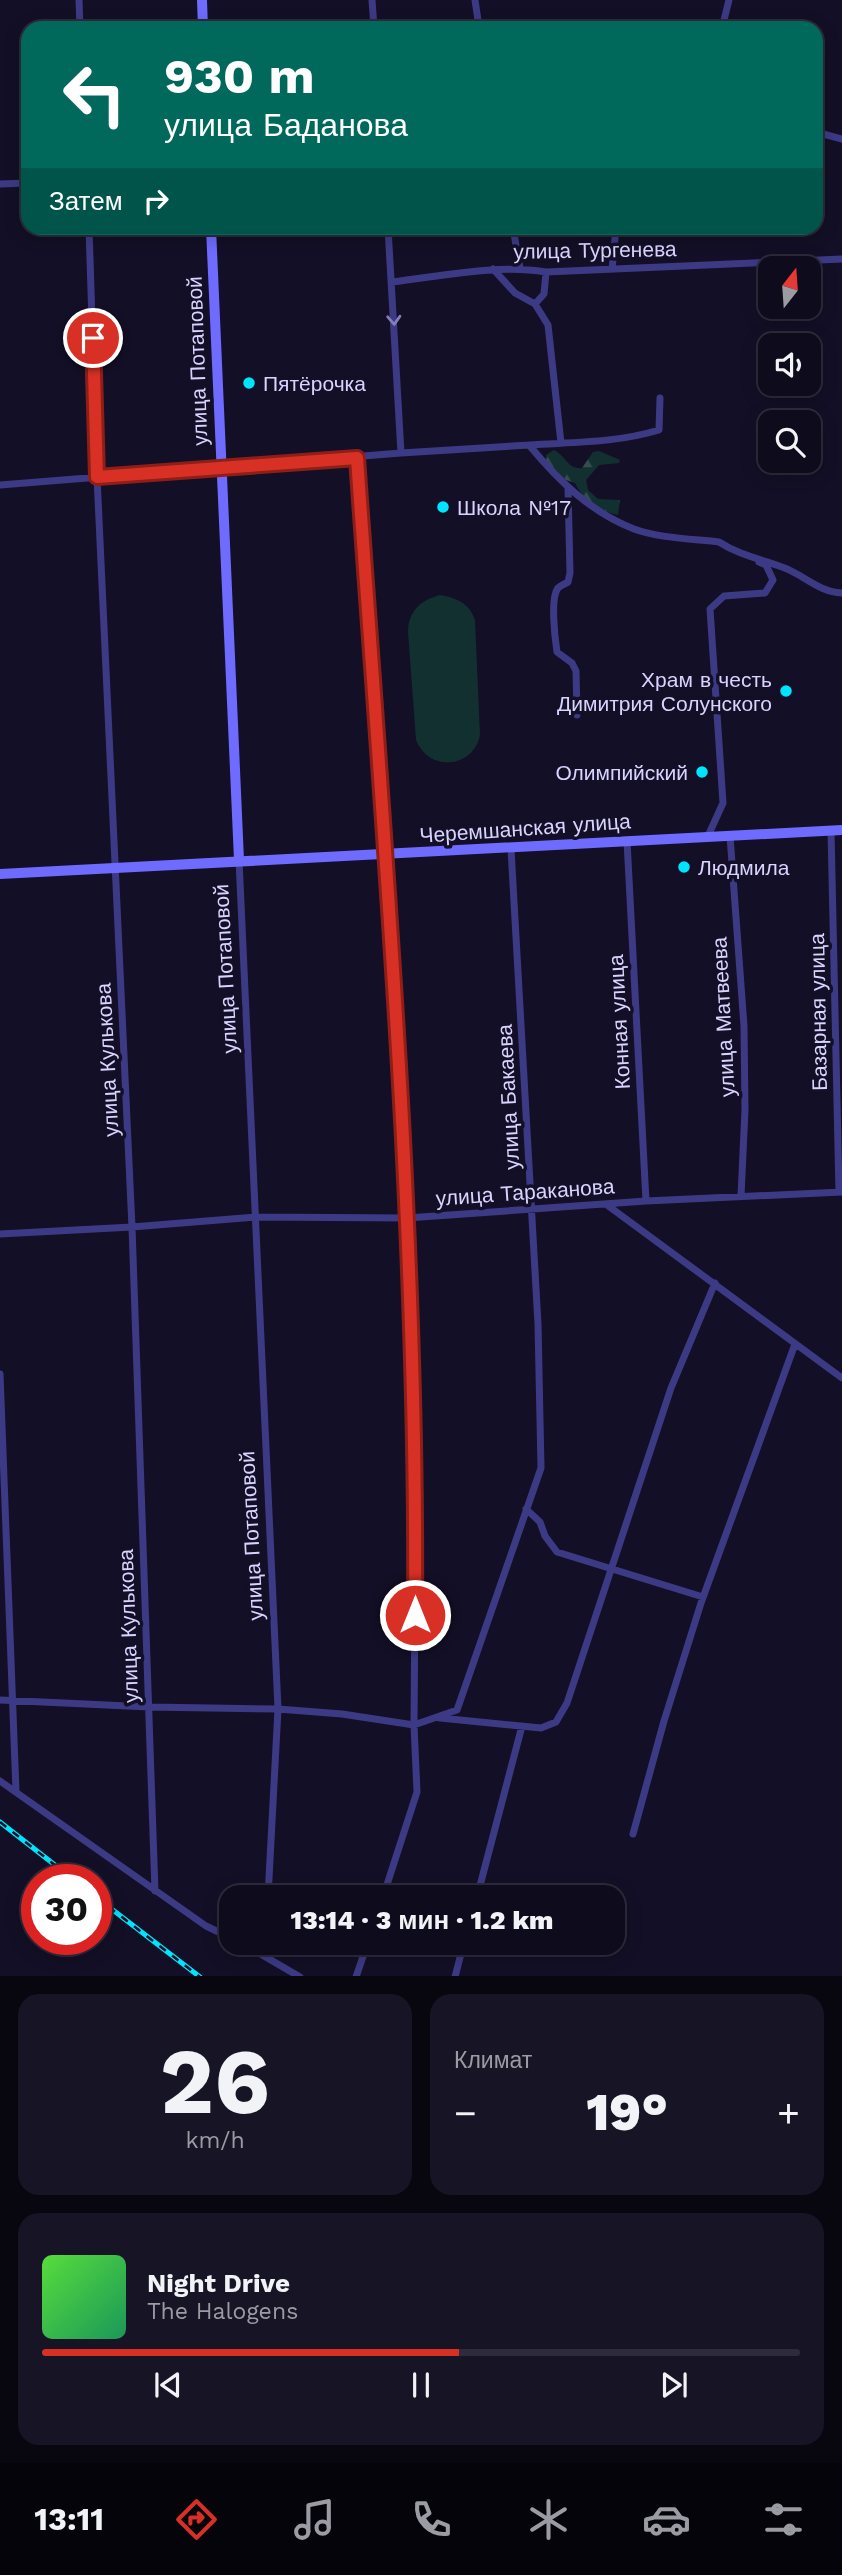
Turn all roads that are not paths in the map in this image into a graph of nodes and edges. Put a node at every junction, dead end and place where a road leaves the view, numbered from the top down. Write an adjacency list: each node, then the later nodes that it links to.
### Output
1 (79, 0): 6 (street)
2 (202, 0): 7 (main road)
3 (372, 0): 8 (street)
4 (475, 0): 9 (street)
5 (729, 0): 10 (street)
6 (80, 21)
7 (203, 21)
8 (374, 21)
9 (477, 21)
10 (724, 21)
11 (823, 134): 12 (street)
12 (842, 139)
13 (21, 183): 14 (street)
14 (0, 184)
15 (89, 235): 33 (street, улица Кулькова)
16 (211, 235): 32 (main road, улица Потаповой)
17 (389, 235): 25 (street)
18 (514, 235): 21 (street)
19 (615, 235): 23 (street)
20 (842, 259): 23 (street, улица Тургенева)
21 (520, 268): 22 (street, улица Тургенева); 24 (street, улица Тургенева)
22 (493, 269): 25 (street, улица Тургенева); 26 (street)
23 (612, 269): 24 (street, улица Тургенева)
24 (546, 272): 26 (street)
25 (392, 282): 30 (street, one-way to 30)
26 (535, 304): 28 (street)
27 (660, 398): 28 (street)
28 (561, 443): 29 (street)
29 (529, 445): 30 (street); 35 (street)
30 (401, 453): 31 (street)
31 (357, 458): 32 (street); 45 (street)
32 (221, 468): 33 (street); 46 (main road, улица Потаповой)
33 (97, 477): 34 (street); 47 (street, улица Кулькова)
34 (0, 485)
35 (568, 488): 36 (street); 39 (street)
36 (753, 558): 37 (street); 41 (street)
37 (838, 593): 38 (street)
38 (842, 600)
39 (577, 715)
40 (837, 831): 42 (main road, Черемшанская улица); 49 (street, Базарная улица)
41 (708, 836): 42 (main road, Черемшанская улица); 43 (main road, Черемшанская улица)
42 (730, 836): 50 (street, улица Матвеева)
43 (626, 841): 44 (main road, Черемшанская улица); 51 (street, Конная улица)
44 (511, 849): 45 (main road, Черемшанская улица); 53 (street, улица Бакаева)
45 (387, 855): 46 (main road, Черемшанская улица); 55 (street)
46 (239, 860): 47 (main road, Черемшанская улица); 54 (street, улица Потаповой)
47 (115, 867): 48 (main road, Черемшанская улица); 56 (street, улица Кулькова)
48 (0, 874)
49 (841, 1192): 50 (street, улица Тараканова)
50 (741, 1196): 51 (street, улица Тараканова)
51 (646, 1201): 52 (street, улица Тараканова)
52 (607, 1205): 53 (street, улица Тараканова); 58 (street)
53 (532, 1210): 55 (street, улица Тараканова); 62 (street, улица Бакаева)
54 (256, 1217): 55 (street, улица Тараканова); 56 (street, улица Тараканова); 68 (street, улица Потаповой)
55 (407, 1218): 70 (street)
56 (132, 1227): 57 (street, улица Тараканова); 67 (street, улица Кулькова)
57 (0, 1234)
58 (715, 1283): 59 (street); 63 (street)
59 (796, 1344): 61 (street); 64 (street)
60 (0, 1374): 66 (street)
61 (842, 1378)
62 (527, 1509): 63 (street); 69 (street)
63 (610, 1570): 64 (street); 71 (street)
64 (703, 1597): 74 (street)
65 (0, 1700): 66 (street)
66 (14, 1700): 67 (street); 73 (street)
67 (149, 1707): 68 (street); 78 (street, улица Кулькова)
68 (278, 1709): 70 (street); 75 (street, улица Потаповой)
69 (436, 1717): 70 (street); 71 (street)
70 (414, 1725): 76 (street)
71 (522, 1726): 77 (street)
72 (0, 1781): 73 (street)
73 (16, 1791): 78 (street)
74 (633, 1833)
75 (269, 1885)
76 (387, 1885)
77 (480, 1885)
78 (155, 1891): 79 (street)
79 (219, 1932)
80 (265, 1955): 83 (street)
81 (363, 1955): 84 (street)
82 (461, 1955): 85 (street)
83 (300, 1976)
84 (356, 1976)
85 (455, 1976)

